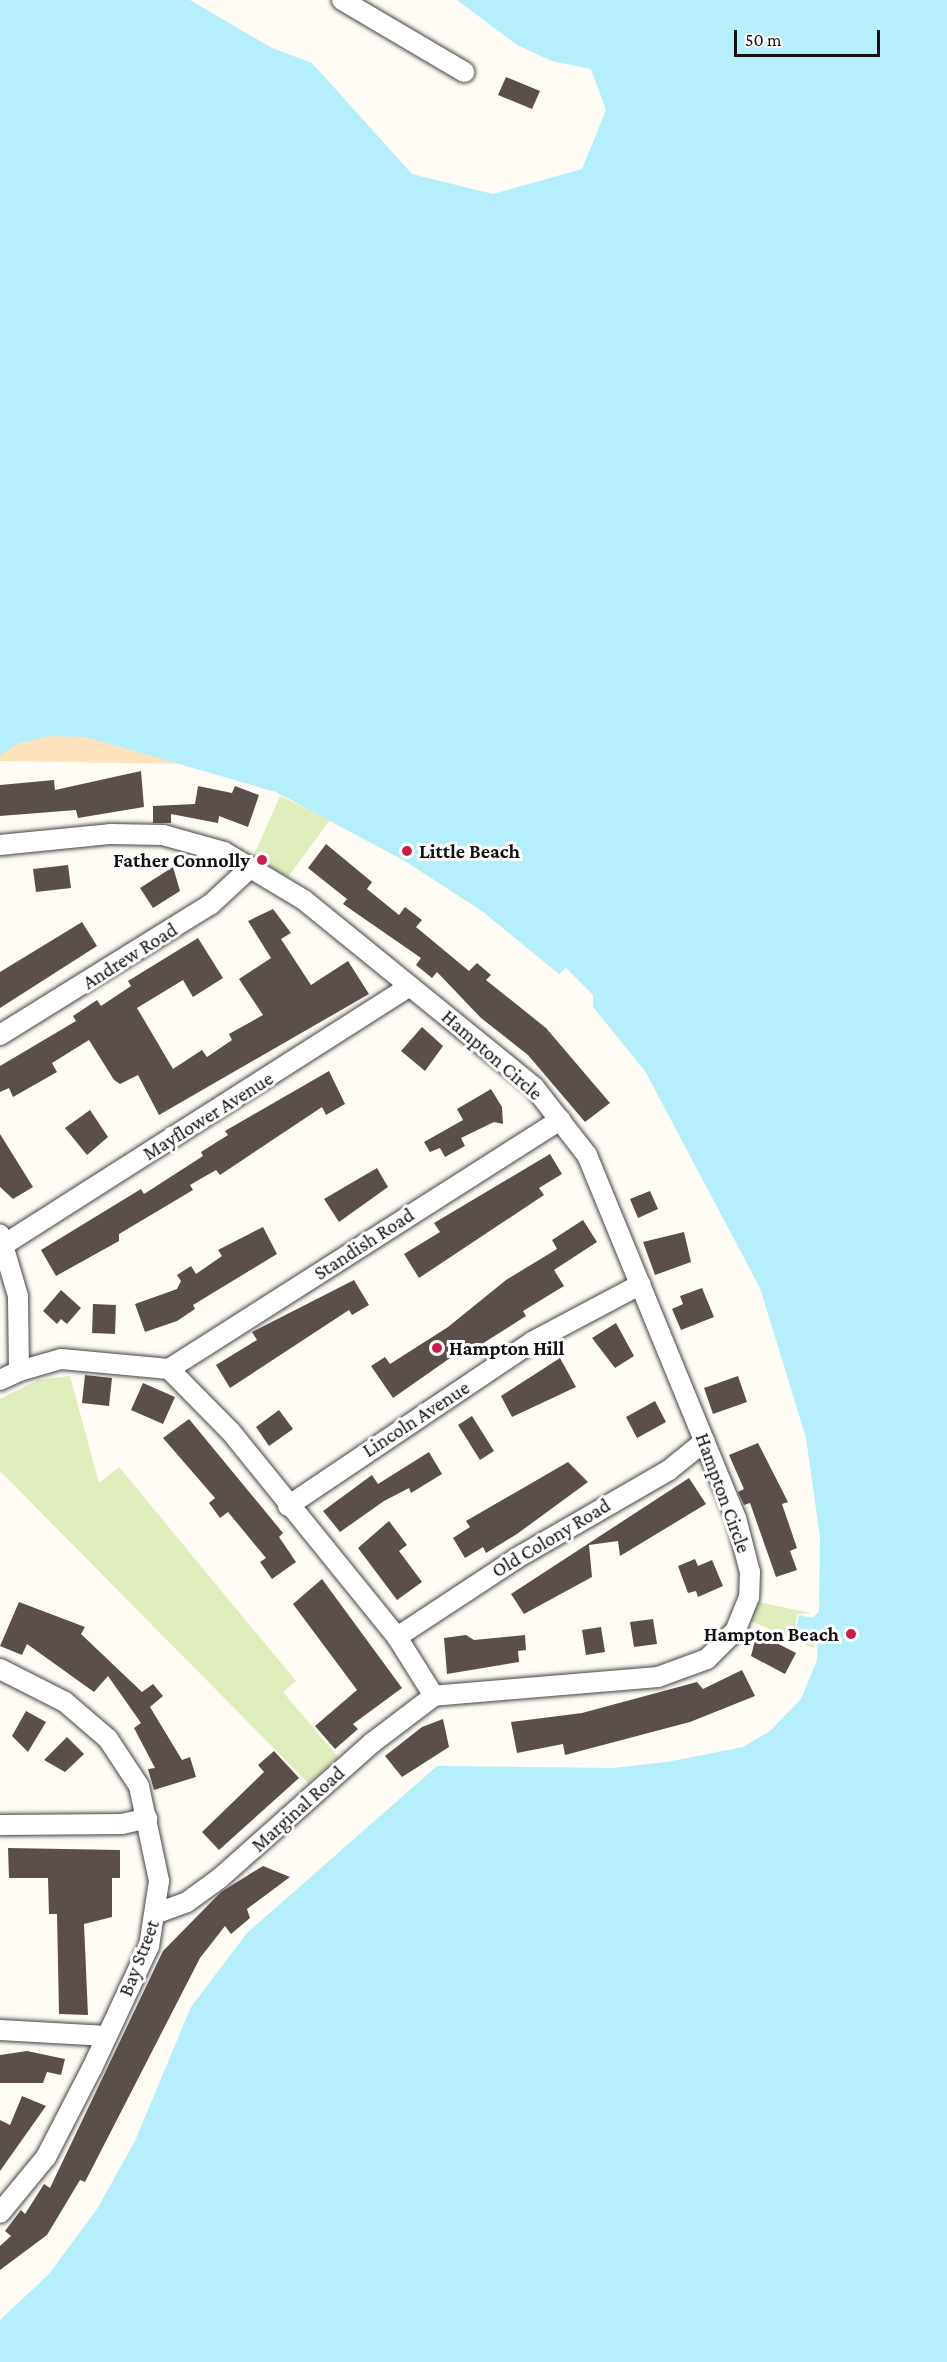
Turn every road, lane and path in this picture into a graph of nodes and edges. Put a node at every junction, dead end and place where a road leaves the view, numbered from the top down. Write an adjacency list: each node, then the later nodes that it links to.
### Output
1 (342, 1): 2 (street)
2 (464, 72)
3 (0, 845): 4 (street, Hampton Circle)
4 (251, 867): 5 (street, Hampton Circle); 6 (street, Andrew Road)
5 (410, 986): 7 (street, Hampton Circle); 8 (street, Mayflower Avenue)
6 (0, 1035)
7 (560, 1120): 9 (street, Hampton Circle); 10 (street, Standish Road)
8 (2, 1239): 11 (street)
9 (641, 1284): 13 (street, Hampton Circle); 14 (street, Lincoln Avenue)
10 (169, 1369): 11 (street); 14 (street)
11 (19, 1371): 12 (street)
12 (0, 1380)
13 (705, 1441): 15 (street, Old Colony Road); 17 (street, Hampton Circle)
14 (288, 1506): 15 (street)
15 (397, 1637): 17 (street)
16 (0, 1669): 18 (street, Bay Street)
17 (434, 1696): 20 (street, Marginal Road)
18 (147, 1818): 19 (street); 20 (street, Bay Street)
19 (0, 1825)
20 (157, 1912): 22 (street, Bay Street)
21 (0, 2030): 22 (street)
22 (107, 2036): 23 (street, Bay Street)
23 (0, 2213)

